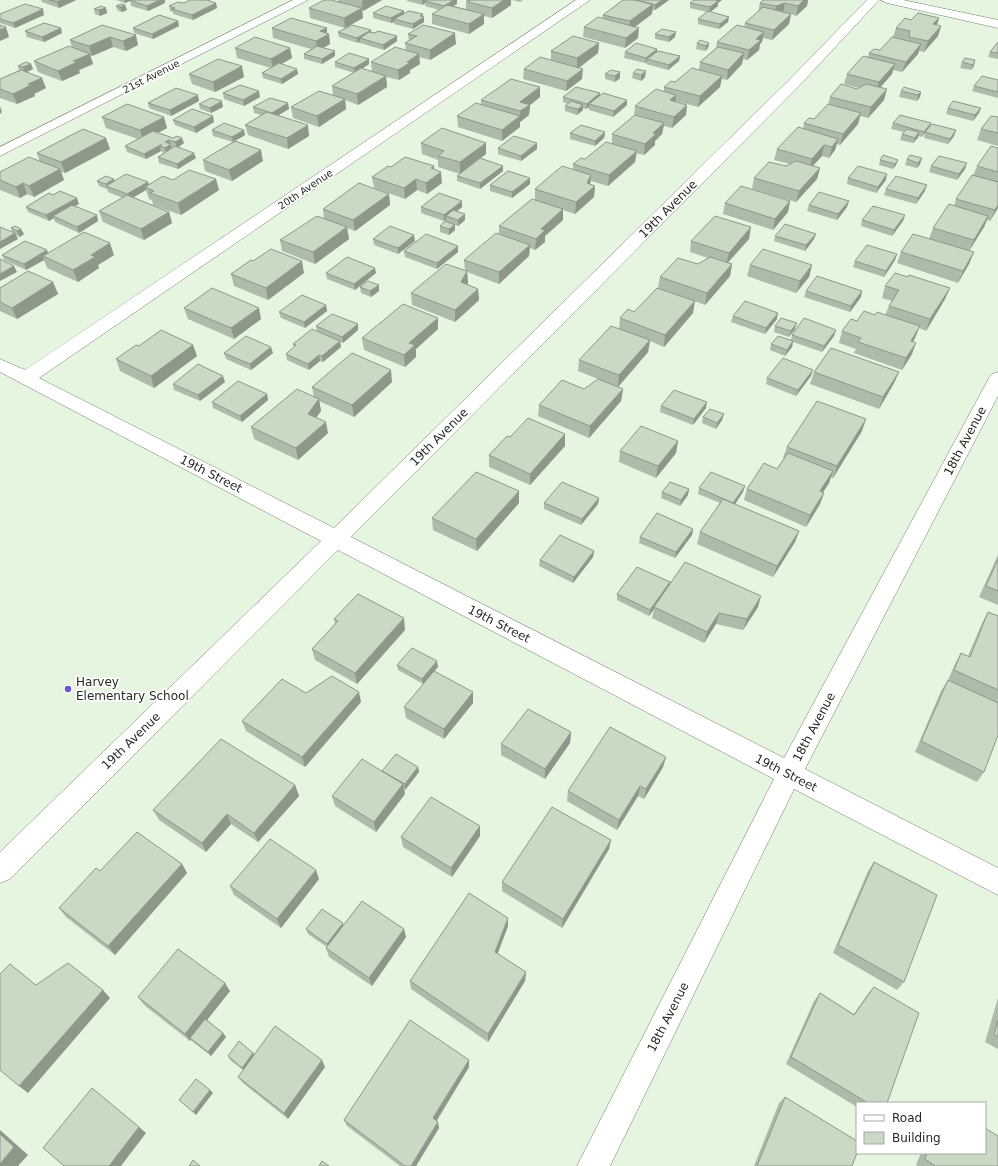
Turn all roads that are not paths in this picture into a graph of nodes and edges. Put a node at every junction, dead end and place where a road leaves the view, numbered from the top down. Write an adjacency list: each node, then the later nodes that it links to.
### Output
1 (302, 0): 6 (street, 21st Avenue)
2 (584, 0): 8 (street, 20th Avenue)
3 (873, 0): 10 (street, 19th Avenue)
4 (887, 0): 5 (street)
5 (998, 24)
6 (0, 152)
7 (0, 365): 8 (street, 19th Street)
8 (26, 378): 10 (street, 19th Street)
9 (998, 378): 11 (street, 18th Avenue)
10 (336, 539): 11 (street, 19th Street); 12 (street, 19th Avenue)
11 (789, 774): 13 (street, 19th Street); 14 (street, 18th Avenue)
12 (0, 870)
13 (998, 882)
14 (593, 1166)

